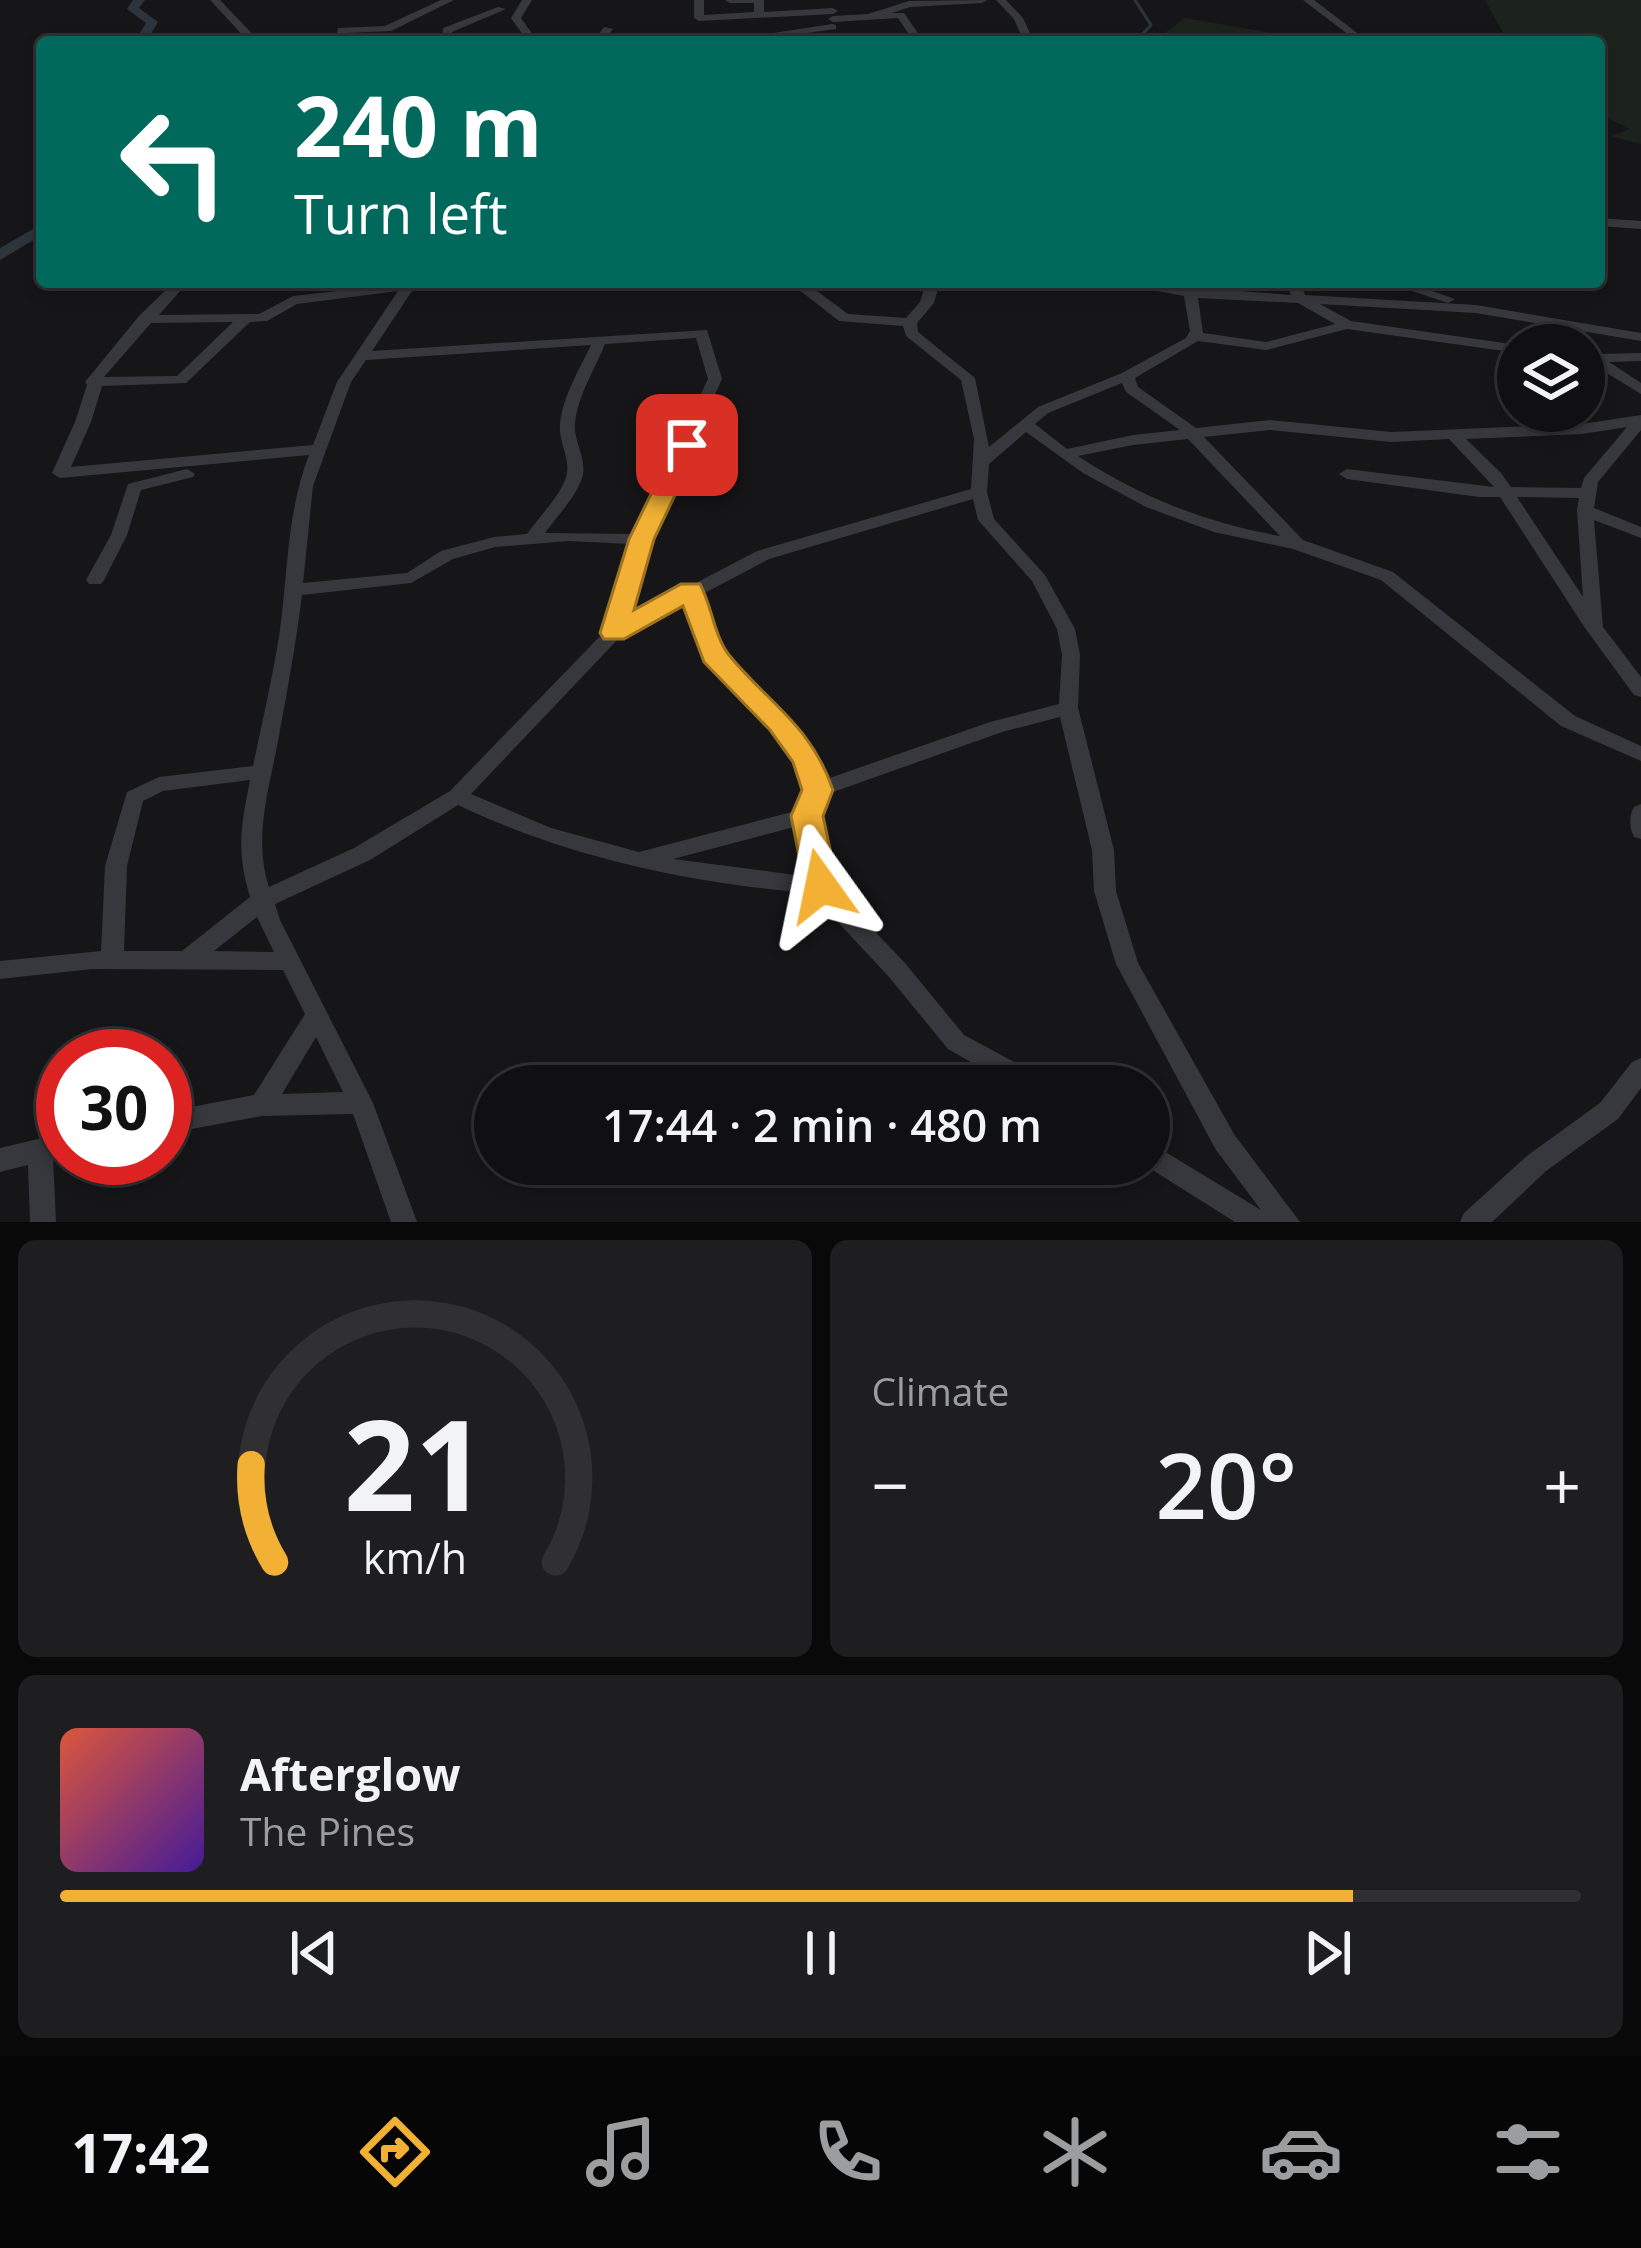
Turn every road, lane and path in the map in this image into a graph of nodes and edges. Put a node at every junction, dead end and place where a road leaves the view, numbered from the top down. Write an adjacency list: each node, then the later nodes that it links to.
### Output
1 (217, 0): 17 (street)
2 (449, 0): 18 (street)
3 (486, 0): 11 (street)
4 (527, 0): 14 (street)
5 (699, 0): 10 (street)
6 (730, 0): 10 (street)
7 (982, 0): 13 (street)
8 (1001, 0): 25 (street)
9 (1308, 0): 26 (street)
10 (761, 5): 12 (street)
11 (501, 9): 14 (street); 19 (street)
12 (833, 14): 13 (street); 16 (street)
13 (869, 17): 24 (street)
14 (516, 19): 20 (street)
15 (608, 28): 21 (street)
16 (795, 31): 22 (street); 23 (street)
17 (250, 36)
18 (341, 36)
19 (447, 36)
20 (529, 36)
21 (602, 36)
22 (761, 36)
23 (803, 36)
24 (916, 36)
25 (1026, 36)
26 (1356, 36)
27 (1605, 222): 28 (street)
28 (1641, 225)
29 (175, 288): 41 (street)
30 (380, 288): 40 (street)
31 (406, 288): 49 (street)
32 (804, 288): 42 (street)
33 (932, 288): 42 (street)
34 (1163, 288): 37 (street)
35 (1295, 288): 38 (street)
36 (1411, 288): 39 (street)
37 (1190, 293): 38 (street); 45 (street)
38 (1298, 298): 39 (street); 44 (street)
39 (1476, 309): 43 (street)
40 (246, 318): 41 (street); 54 (street)
41 (144, 319): 54 (street)
42 (910, 322): 67 (street)
43 (1552, 323): 46 (street)
44 (1347, 325): 45 (street); 48 (street)
45 (1197, 337): 53 (street)
46 (1641, 338)
47 (599, 342): 49 (street); 73 (street); 74 (street)
48 (1497, 346)
49 (359, 356): 63 (street)
50 (1605, 356): 51 (street)
51 (1641, 357)
52 (1605, 368): 55 (street)
53 (1127, 376): 57 (street); 61 (street)
54 (92, 382): 66 (street)
55 (1641, 390)
56 (1641, 420): 58 (street); 64 (street)
57 (1024, 424): 65 (street); 67 (street)
58 (1605, 425)
59 (1518, 432): 62 (street)
60 (1587, 432): 64 (street)
61 (1192, 435): 62 (street); 65 (street); 75 (street)
62 (1454, 435): 70 (street)
63 (320, 449): 66 (street); 77 (street)
64 (1617, 452): 71 (street)
65 (1064, 454): 75 (street)
66 (224, 459): 76 (street)
67 (981, 462): 69 (street)
68 (1347, 474): 70 (street)
69 (979, 491): 78 (street); 82 (street)
70 (1506, 493): 71 (street); 79 (street)
71 (1585, 501): 72 (street); 79 (street)
72 (1641, 533)
73 (534, 538): 74 (street); 77 (street)
74 (641, 539): 80 (street)
75 (1297, 544): 83 (street)
76 (95, 580)
77 (291, 590): 84 (street)
78 (691, 590): 80 (street); 85 (street)
79 (1594, 628): 81 (street)
80 (614, 633): 86 (street)
81 (1640, 689)
82 (1068, 708): 85 (street); 110 (street)
83 (1641, 754)
84 (260, 772): 92 (street); 93 (street)
85 (817, 790): 88 (street)
86 (457, 796): 90 (street); 92 (street)
87 (1641, 812): 89 (street)
88 (807, 816): 90 (street); 91 (street)
89 (1641, 831)
90 (637, 860): 91 (street)
91 (821, 886): 98 (street)
92 (262, 900): 94 (street); 95 (street)
93 (112, 961): 95 (street); 96 (street)
94 (290, 961): 95 (street); 97 (street)
95 (185, 962)
96 (0, 970)
97 (318, 1013): 100 (street); 101 (street)
98 (997, 1065)
99 (1641, 1069): 111 (street)
100 (361, 1103): 101 (street); 108 (street)
101 (262, 1105): 102 (street)
102 (192, 1118)
103 (36, 1151): 104 (street)
104 (0, 1160)
105 (1170, 1167): 109 (street)
106 (47, 1185): 107 (street)
107 (43, 1222)
108 (404, 1222)
109 (1258, 1222)
110 (1287, 1222)
111 (1473, 1222)

